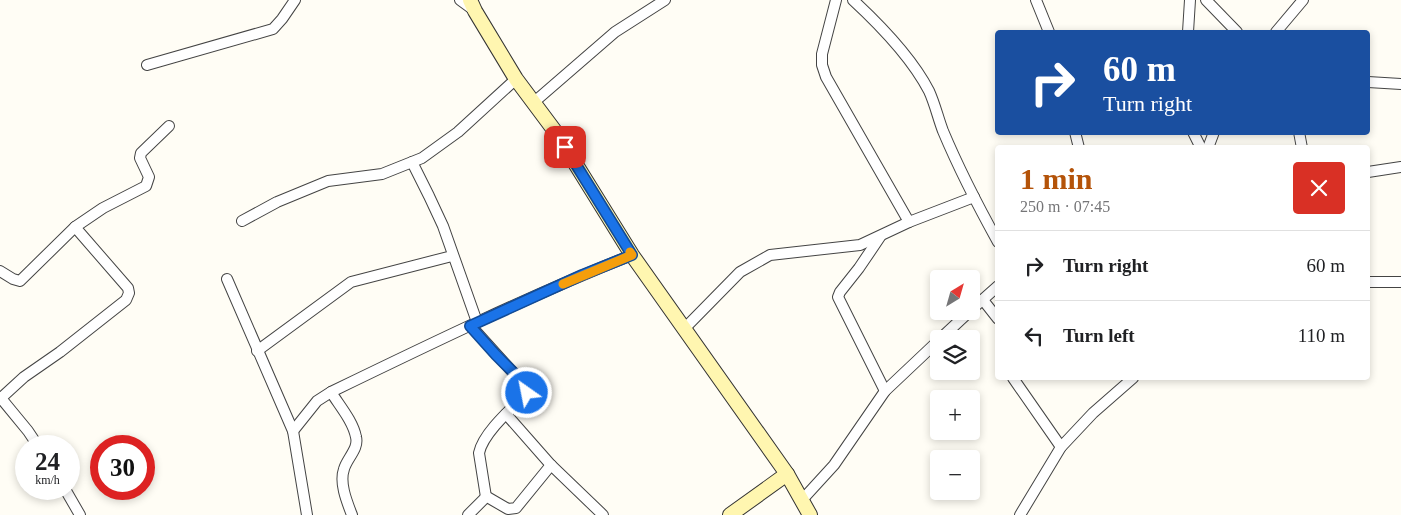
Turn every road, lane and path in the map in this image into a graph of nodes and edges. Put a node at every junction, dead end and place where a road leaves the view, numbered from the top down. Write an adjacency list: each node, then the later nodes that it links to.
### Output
1 (295, 0): 15 (street)
2 (460, 0): 10 (street)
3 (665, 0): 19 (street)
4 (836, 0): 26 (street)
5 (853, 0): 24 (street)
6 (1036, 0): 11 (street)
7 (1190, 0): 12 (street)
8 (1206, 0): 13 (street)
9 (1303, 0): 14 (street)
10 (473, 6): 16 (street)
11 (1048, 30)
12 (1188, 30)
13 (1235, 30)
14 (1278, 30)
15 (147, 65)
16 (516, 79): 19 (street); 21 (street)
17 (1370, 82): 18 (street)
18 (1401, 84)
19 (533, 103): 30 (street)
20 (169, 126): 27 (street)
21 (412, 162): 25 (street); 31 (street)
22 (1401, 167): 23 (street)
23 (1370, 172)
24 (974, 198): 26 (street); 29 (street)
25 (242, 221)
26 (909, 222): 28 (street)
27 (75, 227): 32 (street); 49 (street)
28 (881, 236): 41 (street); 47 (street)
29 (995, 236)
30 (632, 255): 40 (street); 41 (street)
31 (452, 256): 40 (street); 44 (street)
32 (0, 271)
33 (227, 279): 44 (street)
34 (1370, 282): 35 (street)
35 (1401, 282)
36 (995, 289): 37 (street)
37 (982, 300): 38 (street)
38 (995, 315)
39 (961, 320): 42 (street)
40 (474, 324): 48 (street); 50 (street)
41 (685, 328): 55 (street)
42 (949, 330)
43 (930, 348): 47 (street)
44 (257, 351): 51 (street)
45 (1014, 380): 53 (street)
46 (1131, 380): 53 (street)
47 (885, 391): 58 (street)
48 (331, 392): 51 (street); 62 (street)
49 (0, 397): 52 (street)
50 (506, 414): 54 (street); 56 (street)
51 (293, 430): 61 (street)
52 (31, 435)
53 (1061, 447): 66 (street)
54 (550, 465): 56 (street); 59 (street)
55 (787, 474): 58 (street); 64 (street)
56 (486, 497): 63 (street)
57 (71, 500): 60 (street)
58 (802, 500): 65 (street)
59 (596, 513)
60 (80, 515)
61 (307, 515)
62 (352, 515)
63 (468, 515)
64 (730, 515)
65 (810, 515)
66 (1020, 515)

